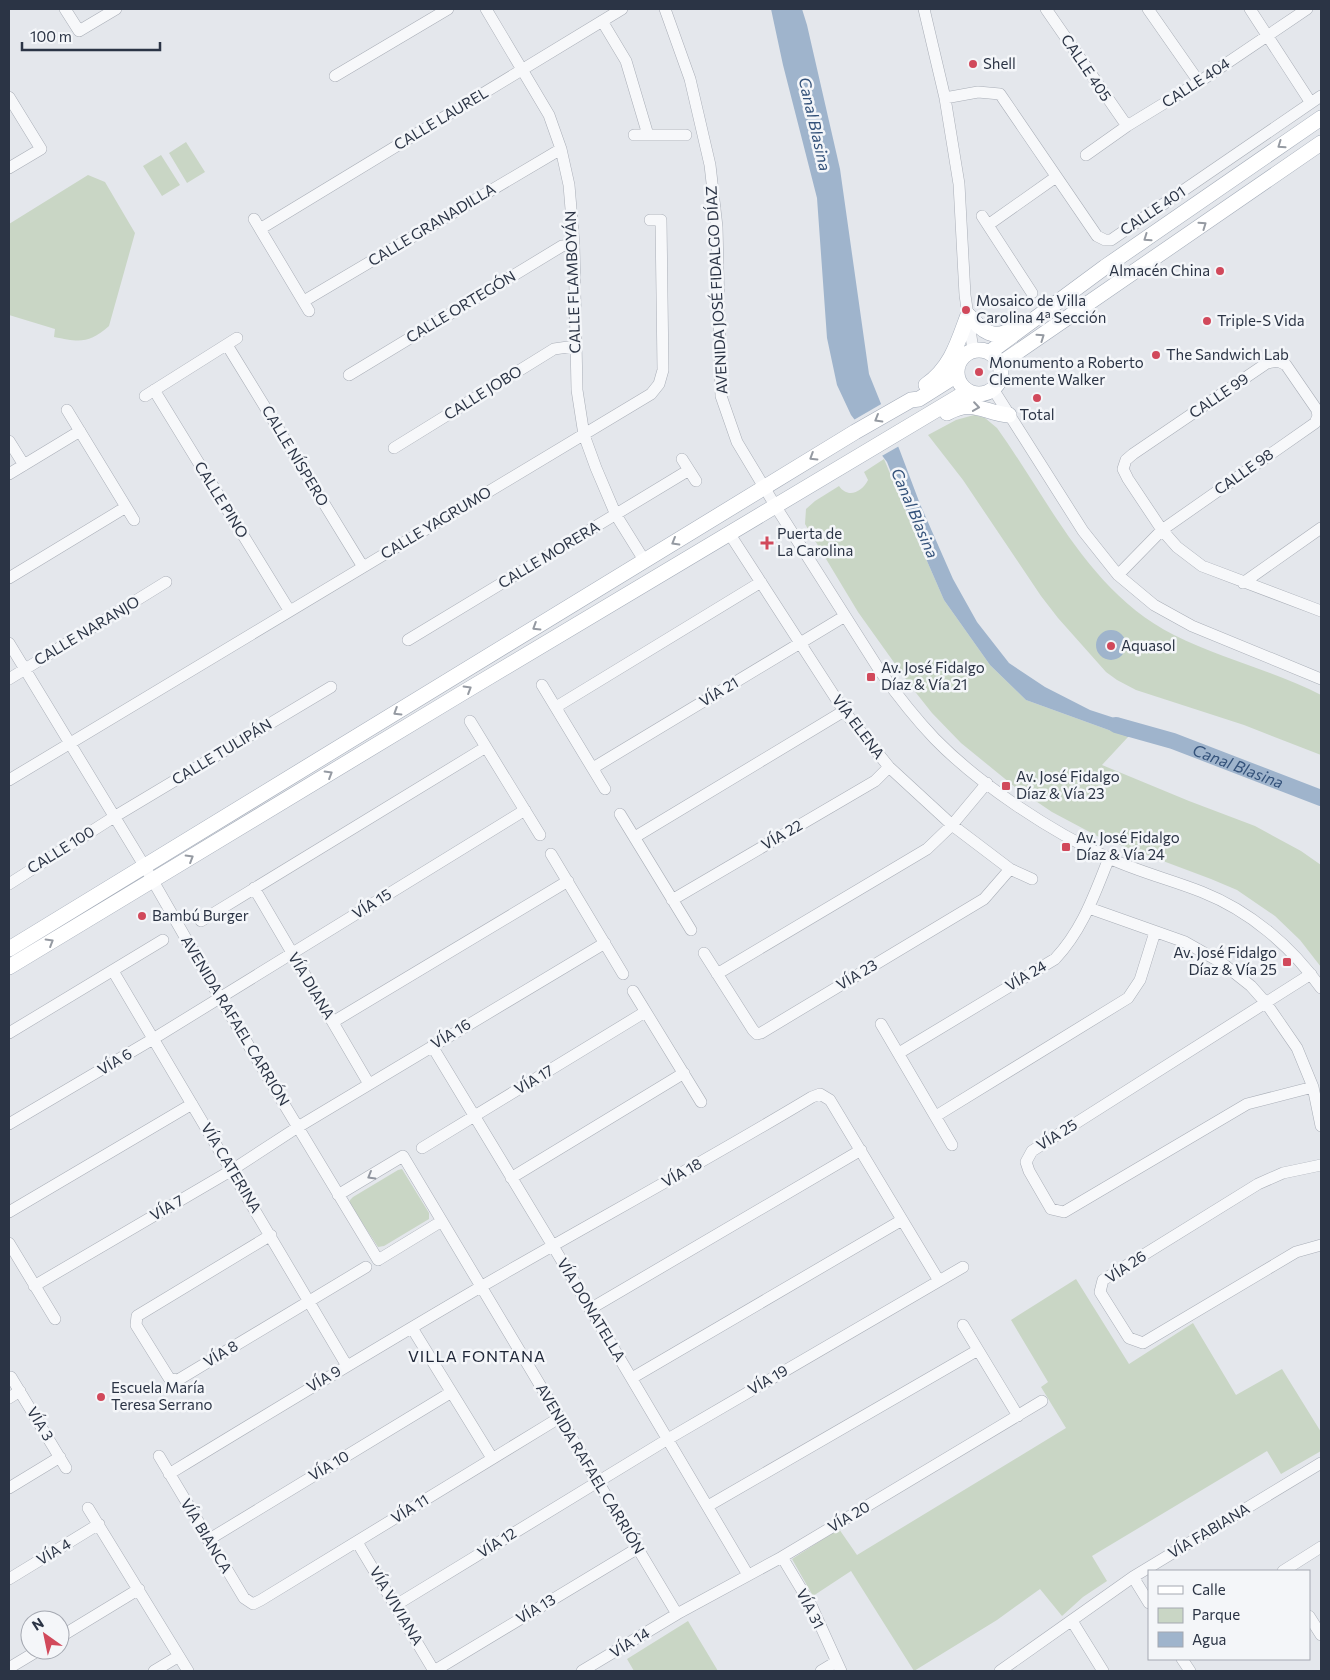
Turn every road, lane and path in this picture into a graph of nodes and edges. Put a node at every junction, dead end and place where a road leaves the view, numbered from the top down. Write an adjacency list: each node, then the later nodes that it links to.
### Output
1 (65, 9): 2 (street)
2 (116, 9)
3 (448, 9): 15 (street)
4 (486, 9): 14 (street, CALLE FLAMBOYÁN)
5 (622, 9): 12 (street, CALLE LAUREL)
6 (664, 9): 60 (street, AVENIDA JOSÉ FIDALGO DÍAZ)
7 (924, 9): 19 (street)
8 (1046, 9): 22 (street, CALLE 405)
9 (1148, 9): 16 (street)
10 (1250, 9): 13 (street)
11 (1307, 9): 13 (street, CALLE 404)
12 (602, 21): 14 (street, CALLE LAUREL); 25 (street)
13 (1268, 35): 16 (street, CALLE 404); 20 (street)
14 (522, 70): 27 (street, CALLE FLAMBOYÁN); 34 (street, CALLE LAUREL)
15 (335, 76)
16 (1199, 82): 22 (street, CALLE 404)
17 (1321, 96): 20 (street, CALLE 401)
18 (9, 97): 29 (street)
19 (945, 98): 30 (street, CALLE 401); 36 (street)
20 (1311, 103): 30 (street, CALLE 401)
21 (1321, 118): 35 (main road, one-way to 35)
22 (1127, 126): 28 (street, CALLE 404)
23 (634, 135): 25 (street)
24 (686, 135): 25 (street)
25 (648, 136)
26 (1321, 143): 41 (main road, one-way to 26)
27 (561, 149): 32 (street, CALLE FLAMBOYÁN); 34 (street, CALLE GRANADILLA)
28 (1086, 156)
29 (9, 168)
30 (1056, 177): 33 (street)
31 (655, 220): 52 (street, CALLE YAGRUMO)
32 (574, 245): 38 (street, CALLE FLAMBOYÁN); 42 (street, CALLE ORTEGÓN)
33 (1032, 293)
34 (306, 306)
35 (1046, 311): 36 (main road); 40 (main road)
36 (968, 314): 39 (street); 46 (main road)
37 (232, 342): 69 (street, CALLE NÍSPERO); 75 (street, CALLE PINO)
38 (575, 346): 52 (street, CALLE FLAMBOYÁN); 54 (street, CALLE JOBO)
39 (974, 350): 40 (main road); 43 (main road)
40 (990, 352): 41 (main road)
41 (1000, 364): 44 (main road)
42 (349, 375)
43 (957, 375): 45 (main road); 46 (main road)
44 (993, 389): 45 (main road); 49 (street)
45 (968, 391): 50 (main road)
46 (906, 402): 60 (main road, one-way to 60)
47 (67, 410): 51 (street)
48 (1317, 410): 66 (street, CALLE 98); 66 (street, CALLE 99)
49 (1009, 415): 50 (main road, one-way to 49); 70 (street)
50 (914, 427): 62 (main road)
51 (80, 431): 56 (street); 61 (street)
52 (584, 435): 63 (street, CALLE FLAMBOYÁN); 69 (street, CALLE YAGRUMO)
53 (9, 441): 56 (street)
54 (394, 448)
55 (682, 459): 57 (street)
56 (24, 464): 58 (street)
57 (689, 470): 59 (street); 63 (street, CALLE MORERA)
58 (9, 474)
59 (696, 481)
60 (765, 487): 62 (street, AVENIDA JOSÉ FIDALGO DÍAZ); 68 (main road, one-way to 68)
61 (126, 507): 64 (street); 71 (street)
62 (776, 507): 67 (main road); 77 (street, AVENIDA JOSÉ FIDALGO DÍAZ)
63 (616, 515): 68 (street, CALLE FLAMBOYÁN); 78 (street, CALLE MORERA)
64 (134, 520)
65 (1321, 528): 74 (street)
66 (1162, 530): 70 (street, CALLE 98); 74 (street)
67 (729, 533): 73 (street, VÍA ELENA); 107 (main road, one-way to 67)
68 (644, 560): 104 (main road, one-way to 104)
69 (363, 567): 75 (street, CALLE YAGRUMO)
70 (1118, 575): 83 (street)
71 (9, 578)
72 (166, 582): 81 (street, CALLE NARANJO)
73 (761, 582): 80 (street, VÍA ELENA); 86 (street)
74 (1243, 582): 76 (street)
75 (289, 610): 89 (street, CALLE YAGRUMO)
76 (1321, 611)
77 (845, 616): 80 (street, VÍA 21); 94 (street, AVENIDA JOSÉ FIDALGO DÍAZ)
78 (408, 640)
79 (9, 643): 81 (street, AVENIDA RAFAEL CARRIÓN)
80 (800, 644): 87 (street, VÍA ELENA); 92 (street, VÍA 21)
81 (24, 669): 82 (street, CALLE NARANJO); 89 (street, AVENIDA RAFAEL CARRIÓN)
82 (9, 679)
83 (1321, 679)
84 (542, 685): 86 (street)
85 (331, 687): 98 (street, CALLE TULIPÁN)
86 (556, 707): 92 (street)
87 (844, 712): 91 (street, VÍA ELENA); 101 (street)
88 (470, 722): 90 (street)
89 (69, 744): 93 (street, CALLE YAGRUMO); 98 (street, AVENIDA RAFAEL CARRIÓN)
90 (486, 747): 96 (street); 110 (street)
91 (889, 767): 99 (street, VÍA ELENA); 111 (street, VÍA 22)
92 (593, 768): 95 (street)
93 (9, 780)
94 (987, 784): 99 (street); 103 (street, AVENIDA JOSÉ FIDALGO DÍAZ)
95 (605, 789)
96 (525, 810): 100 (street); 119 (street, VÍA 15)
97 (620, 814): 101 (street)
98 (114, 817): 104 (street, AVENIDA RAFAEL CARRIÓN); 109 (street, CALLE 100)
99 (952, 825): 105 (street, VÍA ELENA); 124 (street)
100 (540, 835)
101 (635, 838): 111 (street)
102 (551, 854): 108 (street)
103 (1109, 858): 112 (street, VÍA 24); 125 (street, AVENIDA JOSÉ FIDALGO DÍAZ)
104 (145, 867): 107 (street, AVENIDA RAFAEL CARRIÓN); 118 (main road)
105 (1010, 868): 106 (street, VÍA ELENA); 124 (street, VÍA 23)
106 (1032, 879)
107 (153, 880): 121 (main road, one-way to 107); 128 (street, AVENIDA RAFAEL CARRIÓN)
108 (568, 881): 117 (street); 131 (street)
109 (9, 884)
110 (254, 888): 113 (street); 119 (street, VÍA DIANA)
111 (672, 900): 114 (street)
112 (1089, 908): 115 (street); 136 (street, VÍA 24)
113 (201, 920)
114 (691, 930)
115 (1156, 932): 129 (street); 143 (street)
116 (163, 940): 122 (street)
117 (605, 943): 123 (street); 135 (street, VÍA 16)
118 (9, 949)
119 (291, 953): 128 (street, VÍA 15); 131 (street, VÍA DIANA)
120 (704, 953): 124 (street, VÍA 23)
121 (9, 967)
122 (113, 970): 133 (street); 134 (street, VÍA CATERINA)
123 (623, 974)
124 (717, 974)
125 (1312, 974): 126 (street, AVENIDA JOSÉ FIDALGO DÍAZ); 129 (street, VÍA 25)
126 (1321, 988)
127 (632, 991): 130 (street)
128 (220, 998): 134 (street, VÍA 6); 146 (street, AVENIDA RAFAEL CARRIÓN)
129 (1266, 1003): 139 (street); 139 (street, VÍA 25)
130 (645, 1012): 137 (street); 142 (street, VÍA 17)
131 (333, 1022): 138 (street, VÍA DIANA)
132 (881, 1024): 136 (street)
133 (9, 1033)
134 (152, 1039): 141 (street, VÍA CATERINA); 144 (street, VÍA 6)
135 (432, 1046): 138 (street, VÍA 16); 142 (street, VÍA DONATELLA)
136 (899, 1053): 143 (street)
137 (684, 1073): 140 (street); 152 (street)
138 (369, 1084): 146 (street, VÍA 16)
139 (1313, 1087): 145 (street)
140 (701, 1102)
141 (192, 1104): 151 (street, VÍA CATERINA); 154 (street)
142 (474, 1116): 148 (street, VÍA 17); 152 (street, VÍA DONATELLA)
143 (936, 1116): 147 (street)
144 (9, 1124)
145 (1321, 1126)
146 (298, 1127): 151 (street, VÍA 7); 153 (street, AVENIDA RAFAEL CARRIÓN)
147 (952, 1145)
148 (422, 1148)
149 (860, 1150): 155 (street, VÍA 18); 160 (street, VÍA 18); 167 (street)
150 (1321, 1165): 159 (street, VÍA 26)
151 (232, 1170): 157 (street, VÍA CATERINA); 164 (street, VÍA 7)
152 (511, 1178): 160 (street, VÍA DONATELLA)
153 (338, 1195): 156 (street, AVENIDA RAFAEL CARRIÓN); 156 (street, AVENIDA RAFAEL CARRIÓN, one-way to 153)
154 (9, 1212)
155 (902, 1220): 163 (street); 174 (street)
156 (442, 1221): 165 (street, AVENIDA RAFAEL CARRIÓN)
157 (271, 1235): 166 (street, VÍA CATERINA); 166 (street, VÍA 8)
158 (9, 1243): 164 (street)
159 (1321, 1245)
160 (553, 1246): 165 (street, VÍA 18); 167 (street, VÍA DONATELLA)
161 (366, 1267): 166 (street, VÍA 8)
162 (962, 1267): 163 (street, VÍA 19)
163 (939, 1281): 181 (street, VÍA 19)
164 (34, 1286): 168 (street)
165 (481, 1287): 170 (street, VÍA 9); 180 (street, AVENIDA RAFAEL CARRIÓN)
166 (310, 1301): 172 (street, VÍA CATERINA)
167 (590, 1309): 174 (street, VÍA DONATELLA)
168 (55, 1319)
169 (963, 1325): 171 (street)
170 (412, 1328): 172 (street, VÍA 9); 176 (street)
171 (978, 1350): 179 (street); 190 (street)
172 (347, 1366): 187 (street, VÍA 9)
173 (11, 1377): 175 (street, VÍA 3)
174 (632, 1378): 181 (street, VÍA DONATELLA)
175 (20, 1391): 177 (street, VÍA 3); 183 (street, VÍA 3)
176 (450, 1393): 184 (street); 193 (street, VÍA 10)
177 (9, 1398)
178 (1042, 1401): 179 (street, VÍA 20)
179 (1018, 1416): 197 (street, VÍA 20)
180 (559, 1418): 184 (street, VÍA 11); 188 (street, AVENIDA RAFAEL CARRIÓN)
181 (668, 1439): 188 (street, VÍA 19); 190 (street, VÍA DONATELLA)
182 (159, 1456): 187 (street, VÍA BIANCA)
183 (60, 1457): 186 (street, VÍA 3); 189 (street, VÍA 3)
184 (492, 1458): 194 (street, VÍA 11)
185 (1321, 1463): 200 (street, VÍA FABIANA)
186 (66, 1468)
187 (169, 1474): 193 (street, VÍA BIANCA)
188 (598, 1481): 196 (street, AVENIDA RAFAEL CARRIÓN); 205 (street, VÍA 12)
189 (9, 1488)
190 (708, 1506): 199 (street, VÍA DONATELLA)
191 (88, 1508): 192 (street)
192 (99, 1524): 201 (street, VÍA 4); 202 (street)
193 (208, 1540): 203 (street, VÍA BIANCA)
194 (357, 1542): 203 (street, VÍA 11); 205 (street, VÍA VIVIANA)
195 (1321, 1547): 198 (street)
196 (638, 1548): 206 (street, AVENIDA RAFAEL CARRIÓN); 217 (street, VÍA 13)
197 (782, 1557): 199 (street, VÍA 20); 214 (street, VÍA 31)
198 (1285, 1570)
199 (748, 1575): 206 (street, VÍA 20)
200 (1133, 1577): 204 (street); 208 (street, VÍA FABIANA)
201 (9, 1579)
202 (139, 1589): 209 (street); 211 (street)
203 (261, 1600)
204 (1148, 1601)
205 (396, 1605): 217 (street, VÍA VIVIANA)
206 (677, 1614): 220 (street, VÍA 14)
207 (1310, 1617): 210 (street)
208 (1072, 1621): 216 (street, VÍA FABIANA); 223 (street)
209 (70, 1631)
210 (1321, 1633)
211 (179, 1656): 218 (street); 219 (street)
212 (22, 1660): 215 (street)
213 (1183, 1660): 224 (street)
214 (838, 1666): 221 (street, VÍA 31)
215 (9, 1668)
216 (1014, 1668): 222 (street, VÍA FABIANA)
217 (430, 1670)
218 (154, 1671)
219 (188, 1671)
220 (582, 1671)
221 (821, 1671)
222 (1000, 1671)
223 (1103, 1671)
224 (1190, 1671)

